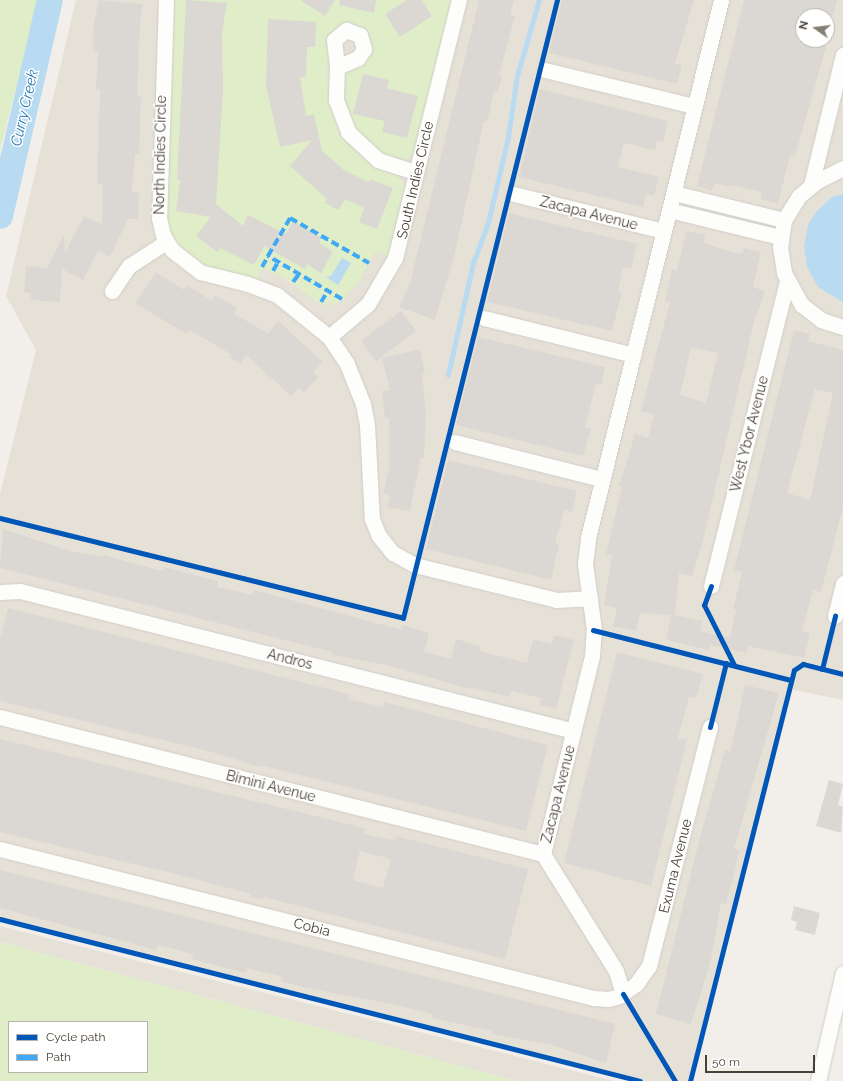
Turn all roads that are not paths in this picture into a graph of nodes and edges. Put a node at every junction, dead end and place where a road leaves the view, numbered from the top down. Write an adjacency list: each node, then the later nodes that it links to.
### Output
1 (166, 0): 16 (street, North Indies Circle)
2 (459, 0): 9 (street, South Indies Circle)
3 (721, 0): 7 (street, Zacapa Avenue)
4 (843, 55): 10 (street)
5 (337, 67): 9 (street)
6 (545, 70): 7 (street)
7 (694, 106): 11 (street, Zacapa Avenue)
8 (843, 168): 10 (street)
9 (416, 172): 21 (street, South Indies Circle)
10 (811, 186): 14 (street)
11 (674, 193): 13 (street, Zacapa Avenue); 14 (street)
12 (514, 194): 15 (street, Zacapa Avenue)
13 (670, 210): 14 (street); 15 (street, Zacapa Avenue)
14 (782, 228): 17 (street)
15 (664, 231): 22 (street, Zacapa Avenue)
16 (166, 242): 18 (street); 21 (street, North Indies Circle)
17 (787, 282): 20 (street); 26 (street, West Ybor Avenue)
18 (112, 291)
19 (484, 318): 22 (street)
20 (843, 327)
21 (329, 337): 28 (street, North Indies Circle)
22 (633, 355): 24 (street, Zacapa Avenue)
23 (454, 442): 24 (street)
24 (602, 479): 28 (street, Zacapa Avenue)
25 (843, 583): 29 (street)
26 (711, 586)
27 (2, 591): 32 (street, Andros)
28 (590, 598): 32 (street, Zacapa Avenue)
29 (835, 616)
30 (0, 717): 34 (street, Bimini Avenue)
31 (710, 727): 36 (street, Exuma Avenue)
32 (574, 731): 34 (street, Zacapa Avenue)
33 (0, 849): 36 (street, Cobia)
34 (543, 854): 36 (street, Zacapa Avenue)
35 (843, 973): 37 (street)
36 (623, 994)
37 (818, 1081)

